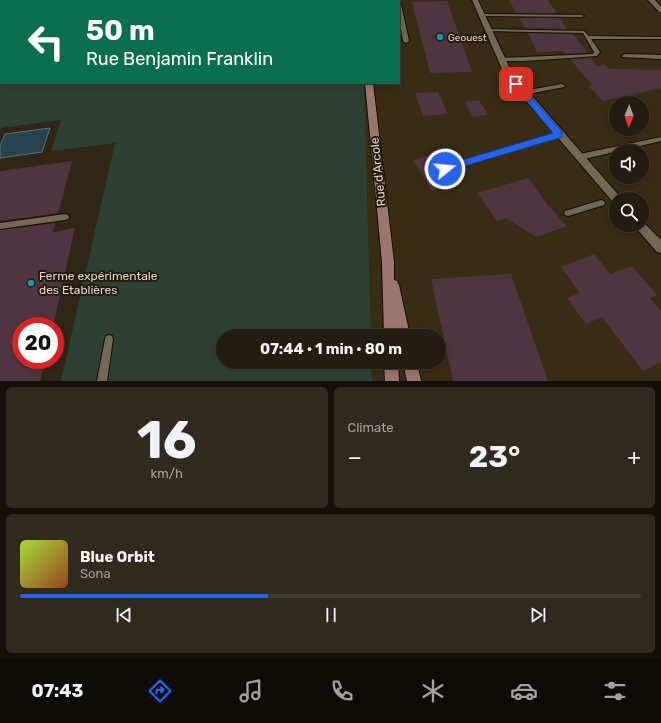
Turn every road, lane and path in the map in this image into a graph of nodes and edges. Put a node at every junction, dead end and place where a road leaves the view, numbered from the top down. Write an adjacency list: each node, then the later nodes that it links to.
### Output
1 (475, 0): 5 (street)
2 (651, 0): 4 (street)
3 (400, 8): 10 (lane)
4 (661, 11)
5 (482, 15): 6 (lane); 7 (street)
6 (582, 16)
7 (488, 30): 8 (lane); 13 (street)
8 (588, 37): 9 (lane); 13 (lane)
9 (661, 38)
10 (406, 41)
11 (625, 56): 12 (lane)
12 (661, 57)
13 (502, 59): 16 (street)
14 (369, 84): 28 (main road, Rue d'Arcole)
15 (562, 86): 16 (lane)
16 (522, 93): 17 (street)
17 (559, 134): 19 (street); 20 (lane)
18 (661, 139): 19 (lane)
19 (580, 158): 21 (street)
20 (445, 169)
21 (611, 192)
22 (601, 203): 23 (lane)
23 (568, 213)
24 (65, 217): 25 (lane)
25 (0, 226)
26 (646, 232): 27 (street)
27 (661, 248)
28 (388, 262): 29 (main road, Rue d'Arcole); 30 (main road, Rue d'Arcole)
29 (390, 329)
30 (402, 329)
31 (109, 339): 34 (lane)
32 (391, 369): 35 (main road)
33 (411, 369): 36 (main road)
34 (102, 381)
35 (392, 381)
36 (414, 381)

